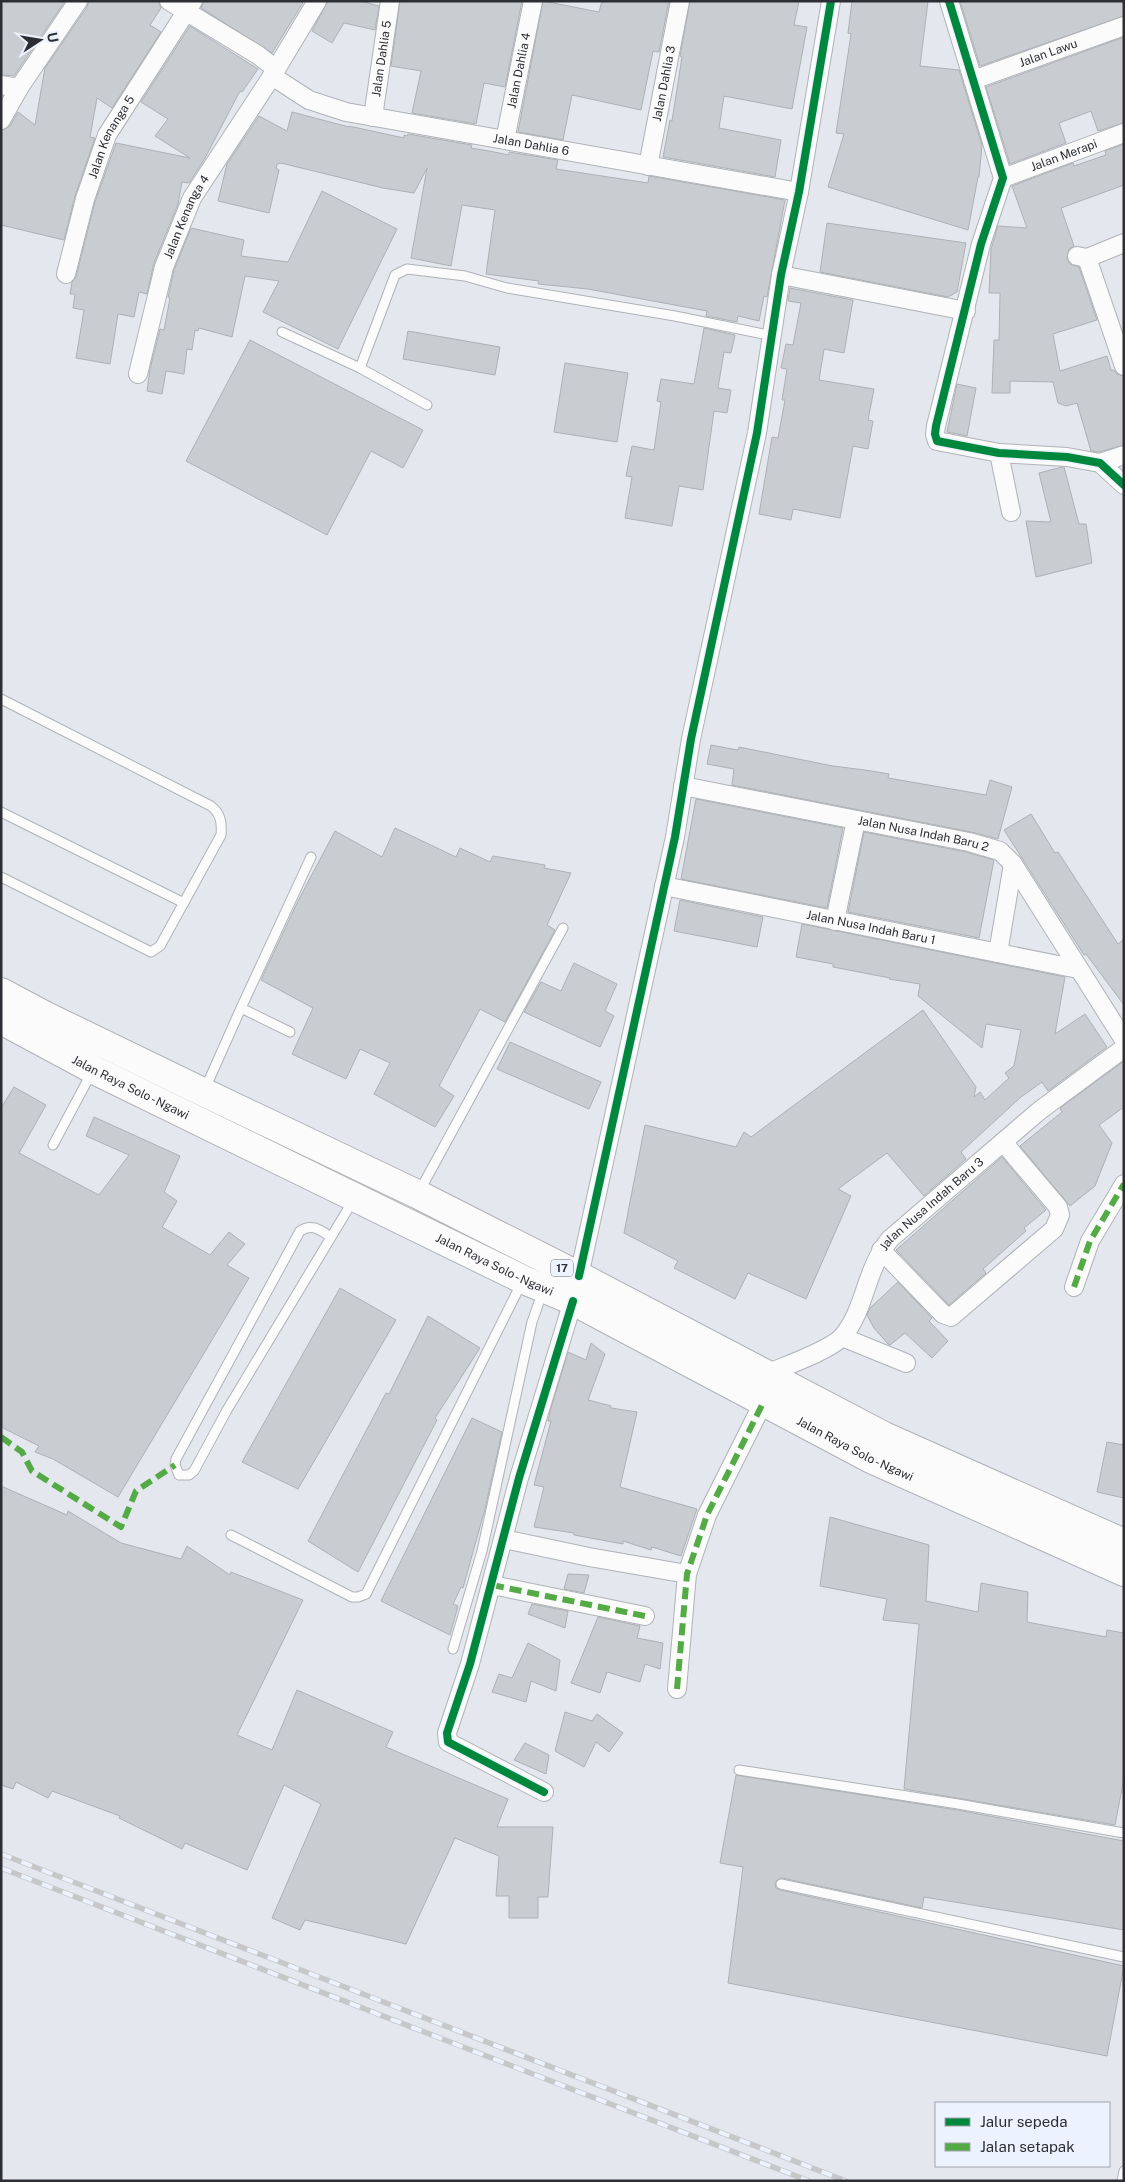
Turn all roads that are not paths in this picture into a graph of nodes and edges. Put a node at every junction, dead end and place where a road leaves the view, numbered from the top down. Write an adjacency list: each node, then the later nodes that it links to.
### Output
1 (78, 1): 14 (street)
2 (169, 1): 9 (street, Jalan Dahlia 6)
3 (317, 1): 11 (street, Jalan Kenanga 4)
4 (390, 1): 15 (street, Jalan Dahlia 5)
5 (533, 1): 18 (street, Jalan Dahlia 4)
6 (680, 1): 19 (street, Jalan Dahlia 3)
7 (831, 1): 21 (street)
8 (950, 1): 12 (street)
9 (189, 7): 11 (street, Jalan Dahlia 6); 23 (street, Jalan Kenanga 5)
10 (1124, 26): 12 (street, Jalan Lawu)
11 (274, 72): 15 (street, Jalan Dahlia 6); 30 (street, Jalan Kenanga 4)
12 (973, 80): 20 (street)
13 (1, 85): 14 (street)
14 (20, 88): 16 (street)
15 (373, 117): 18 (street, Jalan Dahlia 6)
16 (1, 120)
17 (1124, 133): 20 (street, Jalan Merapi)
18 (505, 140): 19 (street, Jalan Dahlia 6)
19 (648, 166): 21 (street, Jalan Dahlia 6)
20 (1003, 178): 25 (street)
21 (799, 192): 24 (street)
22 (1124, 243): 28 (street)
23 (66, 274)
24 (781, 275): 25 (street); 27 (street)
25 (966, 310): 32 (street)
26 (282, 332): 29 (lane)
27 (773, 336): 29 (lane); 38 (street)
28 (1122, 356)
29 (360, 368): 31 (lane)
30 (138, 374)
31 (427, 406)
32 (999, 453): 34 (street); 36 (street)
33 (1124, 455): 34 (street)
34 (1100, 463): 35 (street)
35 (1124, 485)
36 (1011, 512)
37 (1, 699): 45 (lane)
38 (683, 786): 40 (street, Jalan Nusa Indah Baru 2); 44 (street)
39 (1, 812): 45 (lane)
40 (856, 820): 42 (street, Jalan Nusa Indah Baru 2); 46 (street)
41 (311, 858): 51 (lane)
42 (1013, 864): 48 (street); 49 (street, Jalan Nusa Indah Baru 2)
43 (1, 877): 45 (lane)
44 (664, 886): 46 (street, Jalan Nusa Indah Baru 1); 67 (street)
45 (184, 903)
46 (835, 922): 48 (street, Jalan Nusa Indah Baru 1)
47 (563, 928): 61 (lane)
48 (998, 953): 49 (street, Jalan Nusa Indah Baru 1)
49 (1078, 969): 54 (street, Jalan Nusa Indah Baru 2)
50 (1, 992): 57 (highway, Jalan Raya Solo - Ngawi / 17)
51 (241, 1008): 53 (lane); 57 (lane)
52 (1, 1020): 56 (highway, Jalan Raya Solo - Ngawi / 17)
53 (290, 1032)
54 (1124, 1040)
55 (1124, 1048): 58 (street, Jalan Nusa Indah Baru 3)
56 (94, 1070): 59 (lane); 62 (highway, Jalan Raya Solo - Ngawi / 17)
57 (203, 1092): 61 (highway, Jalan Raya Solo - Ngawi / 17)
58 (1003, 1142): 64 (street, Jalan Nusa Indah Baru 3); 64 (street)
59 (53, 1145)
60 (1124, 1184): 66 (street)
61 (417, 1194): 67 (highway, Jalan Raya Solo - Ngawi / 17)
62 (355, 1197): 63 (lane); 65 (highway, Jalan Raya Solo - Ngawi / 17)
63 (331, 1237): 63 (lane)
64 (881, 1250): 68 (street, Jalan Nusa Indah Baru 3)
65 (534, 1284): 67 (highway, Jalan Raya Solo - Ngawi / 17); 72 (lane); 79 (lane)
66 (1074, 1287)
67 (576, 1288): 70 (highway, Jalan Raya Solo - Ngawi / 17); 71 (highway, Jalan Raya Solo - Ngawi / 17); 73 (street)
68 (842, 1337): 69 (street); 70 (street, Jalan Nusa Indah Baru 3)
69 (906, 1363)
70 (766, 1374): 74 (highway, Jalan Raya Solo - Ngawi / 17)
71 (763, 1403): 75 (highway, Jalan Raya Solo - Ngawi / 17); 76 (street)
72 (231, 1535)
73 (504, 1539): 76 (street); 77 (street)
74 (1124, 1543)
75 (1124, 1572)
76 (687, 1574): 80 (street)
77 (492, 1585): 78 (street); 82 (street)
78 (645, 1616)
79 (453, 1650)
80 (677, 1689)
81 (739, 1770): 83 (lane)
82 (544, 1792)
83 (1124, 1833)
84 (780, 1884): 85 (lane)
85 (1124, 1957)
86 (1124, 2171): 87 (lane)
87 (1122, 2181)

